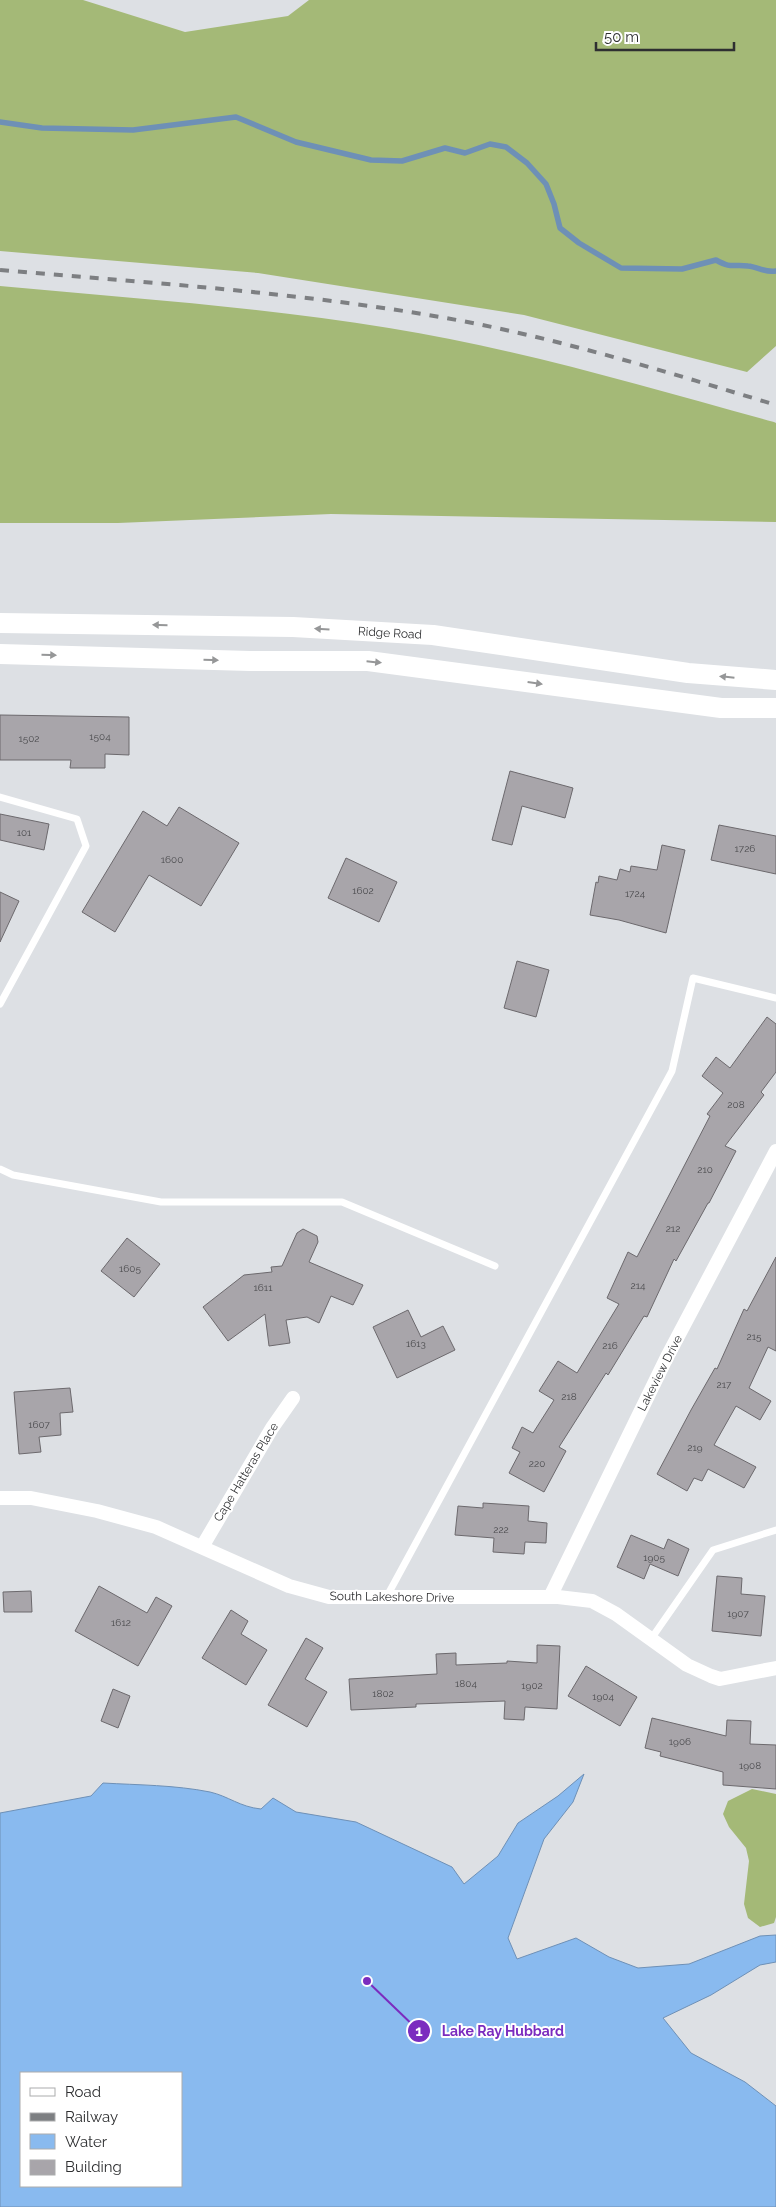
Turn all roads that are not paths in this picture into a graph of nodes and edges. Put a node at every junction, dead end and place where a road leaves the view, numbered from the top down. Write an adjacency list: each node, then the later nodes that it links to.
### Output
1 (0, 623): 2 (main road, Ridge Road, one-way to 1)
2 (475, 642): 4 (main road); 5 (main road, Ridge Road, one-way to 2)
3 (0, 654): 4 (main road, one-way to 4)
4 (472, 675): 6 (main road, one-way to 6)
5 (776, 680)
6 (776, 708)
7 (0, 797): 9 (lane)
8 (776, 998): 18 (lane)
9 (0, 1004)
10 (776, 1151): 17 (street, Lakeview Drive)
11 (0, 1169): 12 (lane)
12 (495, 1266)
13 (293, 1398): 16 (street, Cape Hatteras Place)
14 (0, 1498): 16 (street, South Lakeshore Drive)
15 (776, 1530): 19 (lane)
16 (202, 1547): 18 (street, South Lakeshore Drive)
17 (550, 1597): 18 (street, South Lakeshore Drive); 19 (street, South Lakeshore Drive)
18 (386, 1598)
19 (651, 1639): 20 (street, South Lakeshore Drive)
20 (776, 1668)

